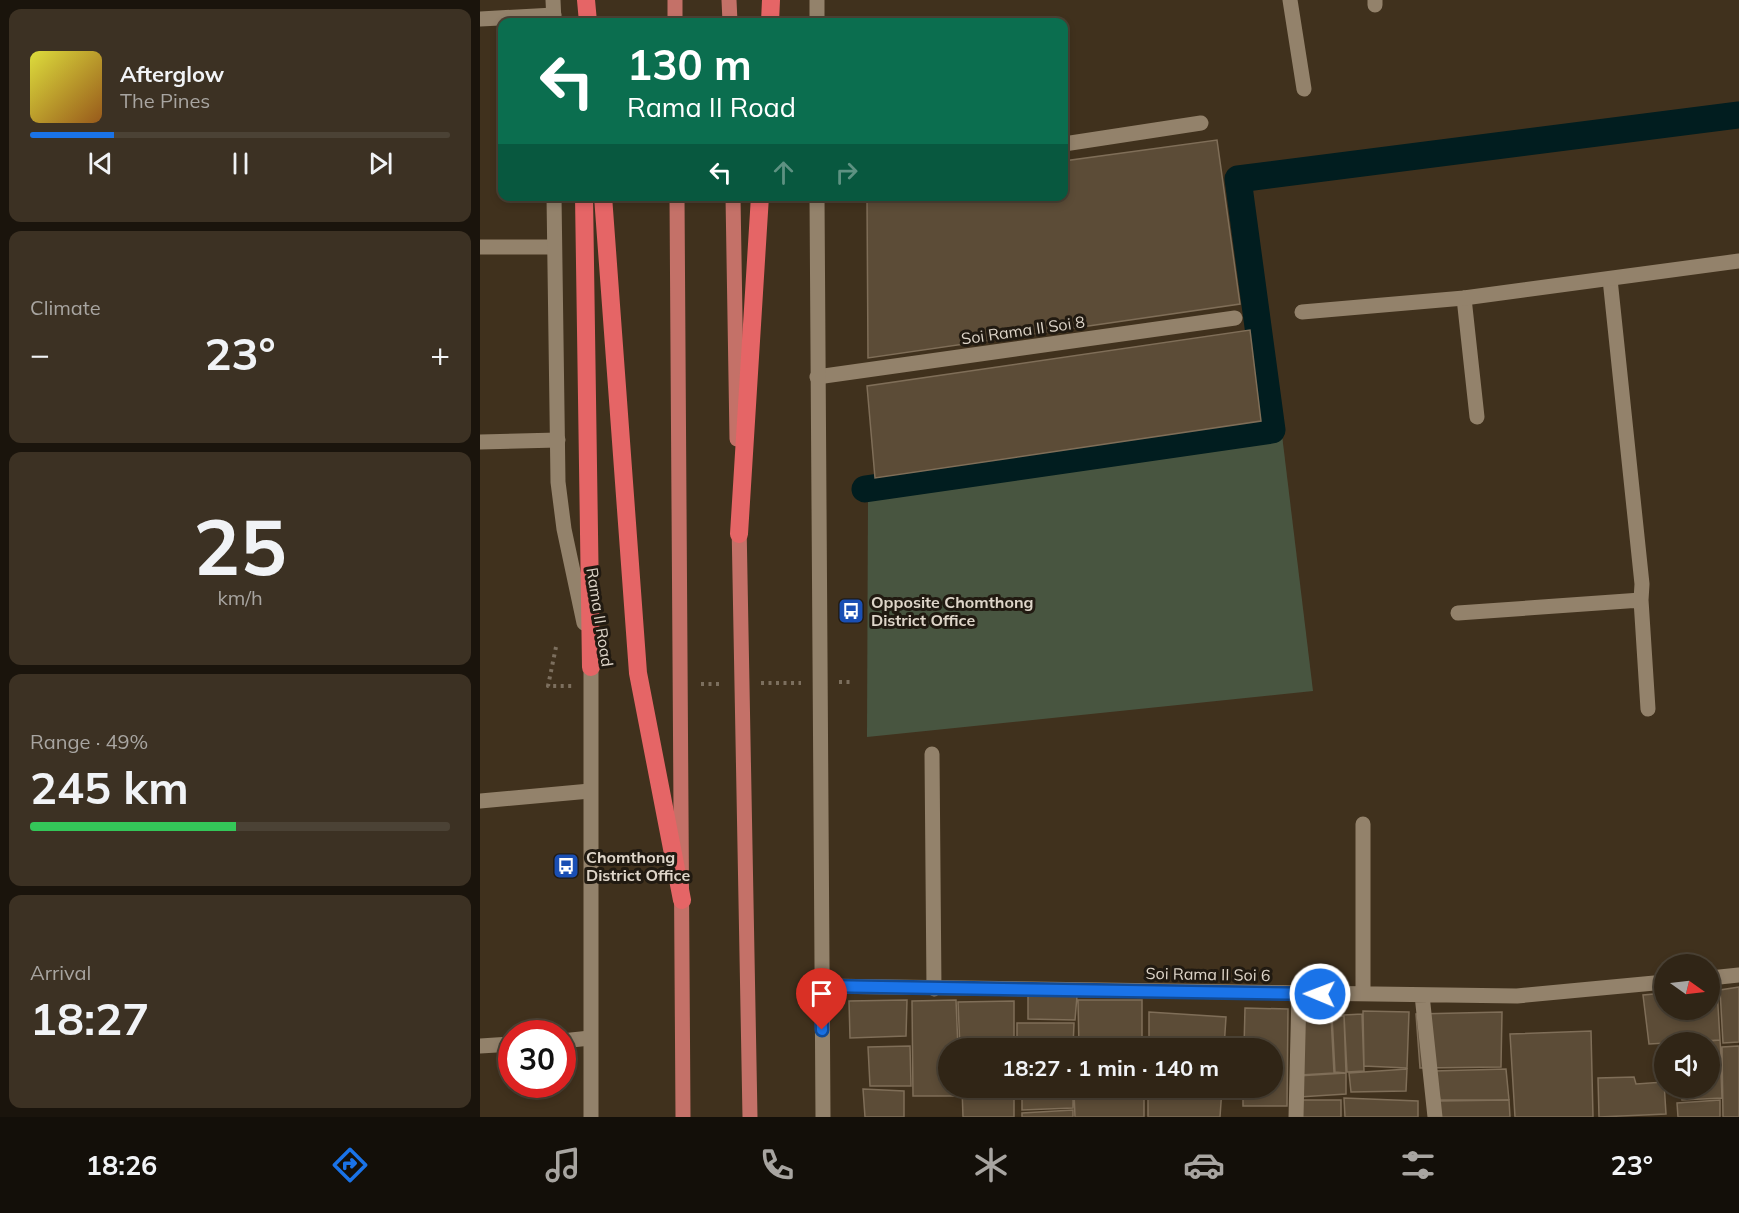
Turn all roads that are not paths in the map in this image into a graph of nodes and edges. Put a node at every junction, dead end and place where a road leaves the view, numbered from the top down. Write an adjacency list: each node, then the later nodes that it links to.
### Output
1 (580, 0): 9 (highway)
2 (586, 0): 10 (highway)
3 (675, 0): 11 (main road)
4 (729, 0): 12 (main road)
5 (771, 0): 13 (highway)
6 (817, 0): 14 (street)
7 (1290, 0): 16 (street)
8 (554, 13): 15 (street)
9 (581, 18)
10 (588, 18)
11 (675, 18)
12 (730, 18)
13 (770, 18)
14 (817, 18)
15 (480, 19)
16 (1304, 89)
17 (1201, 123): 18 (street)
18 (1068, 143)
19 (554, 201): 27 (street, Rama II Road)
20 (584, 201): 40 (highway)
21 (603, 201): 46 (highway)
22 (676, 201): 46 (main road)
23 (733, 201): 37 (main road)
24 (760, 201): 37 (highway)
25 (817, 201): 33 (street)
26 (480, 247): 27 (street)
27 (554, 247): 35 (street, Rama II Road)
28 (1739, 261): 29 (street)
29 (1610, 279): 30 (street); 38 (street)
30 (1464, 298): 31 (street); 34 (street)
31 (1302, 312)
32 (1235, 318): 33 (street, Soi Rama II Soi 8)
33 (817, 377): 50 (street)
34 (1477, 417)
35 (558, 440): 36 (street); 40 (street, Rama II Road)
36 (480, 442)
37 (739, 534): 61 (main road)
38 (1641, 600): 39 (street); 41 (street)
39 (1458, 613)
40 (591, 667): 43 (street, Rama II Road)
41 (1648, 709)
42 (932, 754): 51 (street)
43 (590, 790): 44 (street); 55 (street, Rama II Road)
44 (480, 801)
45 (1363, 824): 53 (street)
46 (682, 900): 59 (main road)
47 (1739, 975): 48 (street)
48 (1720, 977)
49 (1654, 983): 54 (street, Soi Rama II Soi 6)
50 (821, 986): 51 (street, Soi Rama II Soi 6); 62 (street)
51 (934, 989): 52 (street, Soi Rama II Soi 6)
52 (1299, 993): 53 (street, Soi Rama II Soi 6); 63 (street)
53 (1363, 994): 54 (street, Soi Rama II Soi 6)
54 (1422, 995): 64 (street)
55 (590, 1038): 56 (street); 60 (street, Rama II Road)
56 (576, 1040)
57 (498, 1045): 58 (street)
58 (480, 1046)
59 (682, 1114)
60 (591, 1117)
61 (750, 1117)
62 (823, 1117)
63 (1296, 1117)
64 (1434, 1117)

